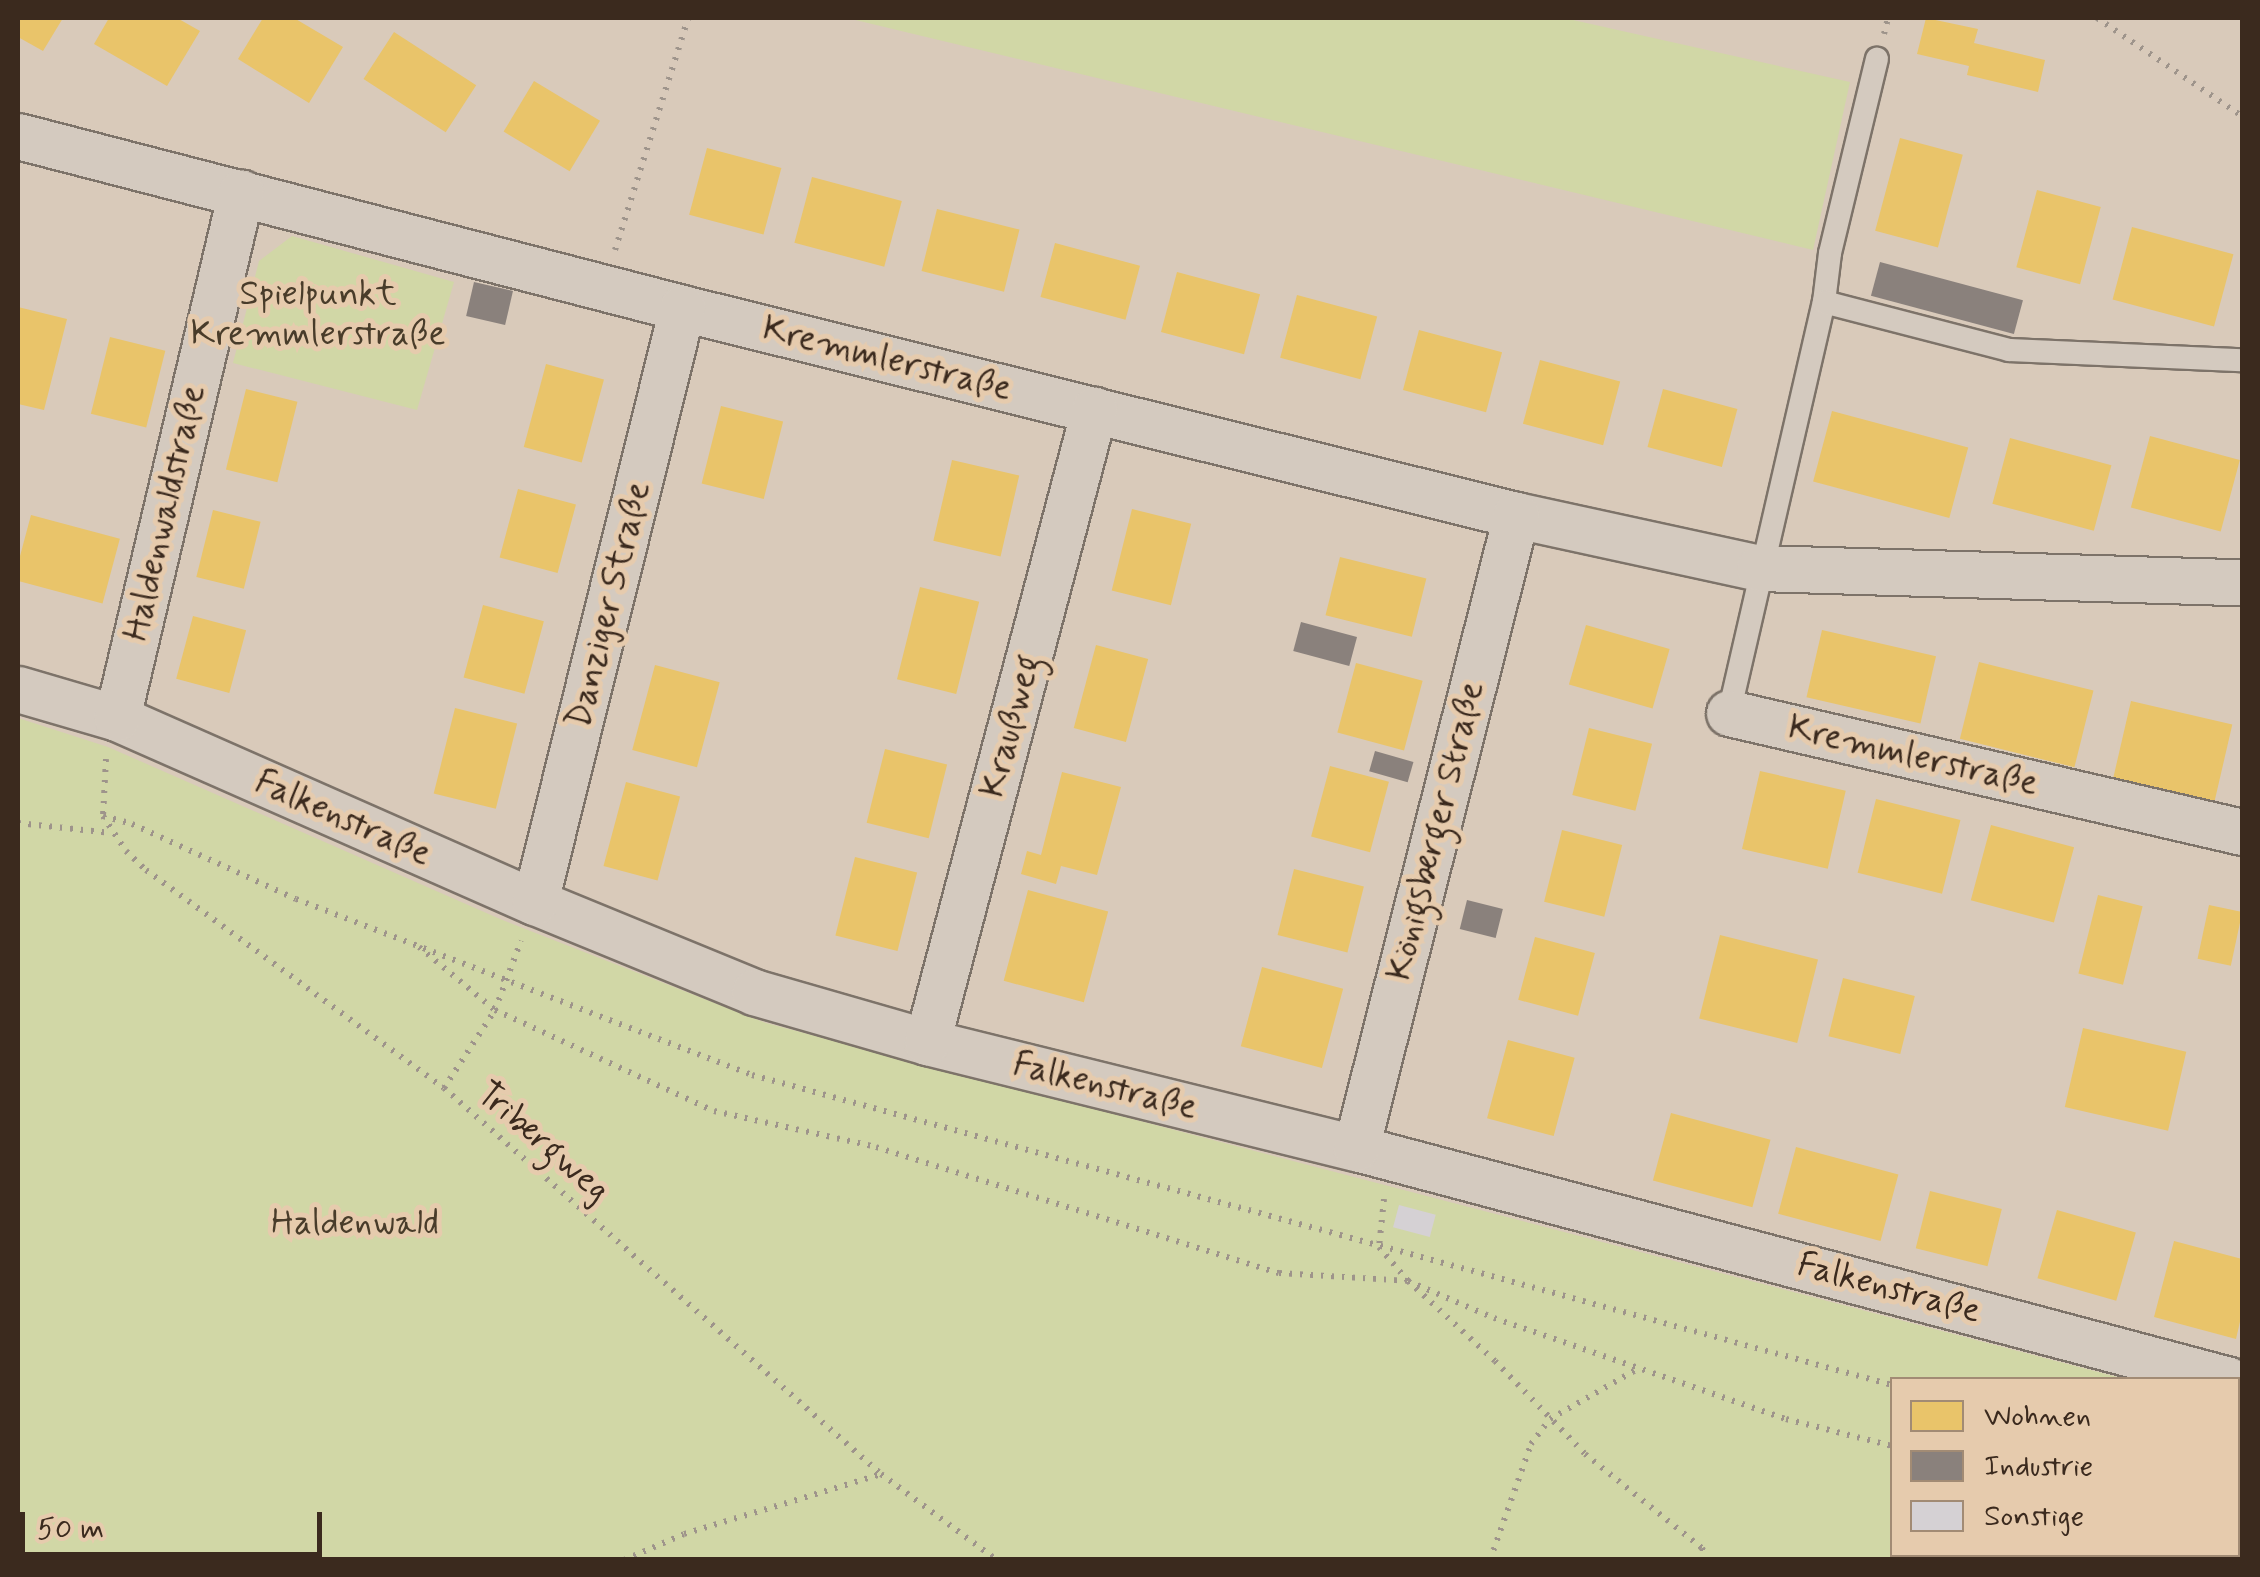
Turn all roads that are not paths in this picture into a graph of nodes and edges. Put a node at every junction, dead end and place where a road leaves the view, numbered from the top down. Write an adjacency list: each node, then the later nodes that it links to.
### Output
1 (1877, 59): 4 (lane)
2 (18, 136): 3 (street, Kremmlerstraße)
3 (241, 192): 5 (street, Kremmlerstraße); 13 (street, Haldenwaldstraße)
4 (1824, 302): 6 (lane); 9 (lane)
5 (682, 308): 7 (street, Kremmlerstraße); 15 (street, Danziger Straße)
6 (2242, 360)
7 (1094, 410): 8 (street, Kremmlerstraße); 16 (street, Kraußweg)
8 (1516, 515): 9 (street, Kremmlerstraße); 17 (street, Königsberger Straße)
9 (1759, 568): 10 (street, Kremmlerstraße); 12 (lane, Kremmlerstraße)
10 (2242, 582)
11 (18, 688): 13 (street, Falkenstraße)
12 (1729, 713): 14 (street, Kremmlerstraße)
13 (113, 733): 15 (street, Falkenstraße)
14 (2242, 832)
15 (535, 902): 16 (street, Falkenstraße)
16 (927, 1042): 17 (street, Falkenstraße)
17 (1356, 1148): 18 (street, Falkenstraße)
18 (2217, 1377)

